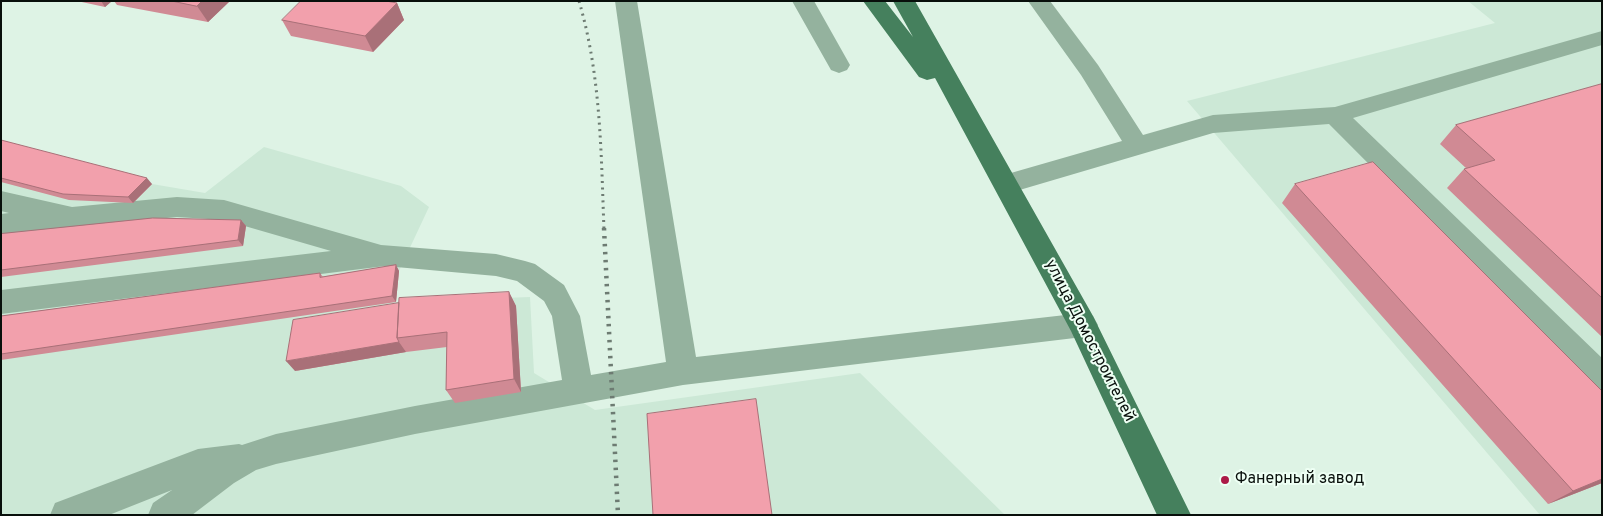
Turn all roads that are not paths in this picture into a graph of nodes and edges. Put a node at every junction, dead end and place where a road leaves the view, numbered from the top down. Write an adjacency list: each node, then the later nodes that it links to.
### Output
1 (626, 1): 19 (lane)
2 (803, 1): 9 (lane)
3 (874, 1): 12 (main road)
4 (884, 1): 12 (main road)
5 (898, 1): 12 (main road)
6 (904, 1): 12 (main road)
7 (1038, 1): 11 (lane)
8 (1602, 38): 10 (lane)
9 (839, 65)
10 (1335, 115): 11 (lane); 20 (lane)
11 (1136, 144): 12 (lane)
12 (999, 171): 18 (main road, улица Домостроителей)
13 (1, 201): 14 (lane)
14 (72, 217): 15 (lane); 16 (lane)
15 (1, 224)
16 (385, 255): 17 (lane); 21 (lane)
17 (1, 302)
18 (1083, 325): 19 (lane); 25 (main road, улица Домостроителей)
19 (683, 372): 21 (lane)
20 (1602, 378)
21 (580, 390): 22 (lane)
22 (248, 458): 23 (lane); 24 (lane)
23 (67, 515)
24 (165, 515)
25 (1174, 515)

